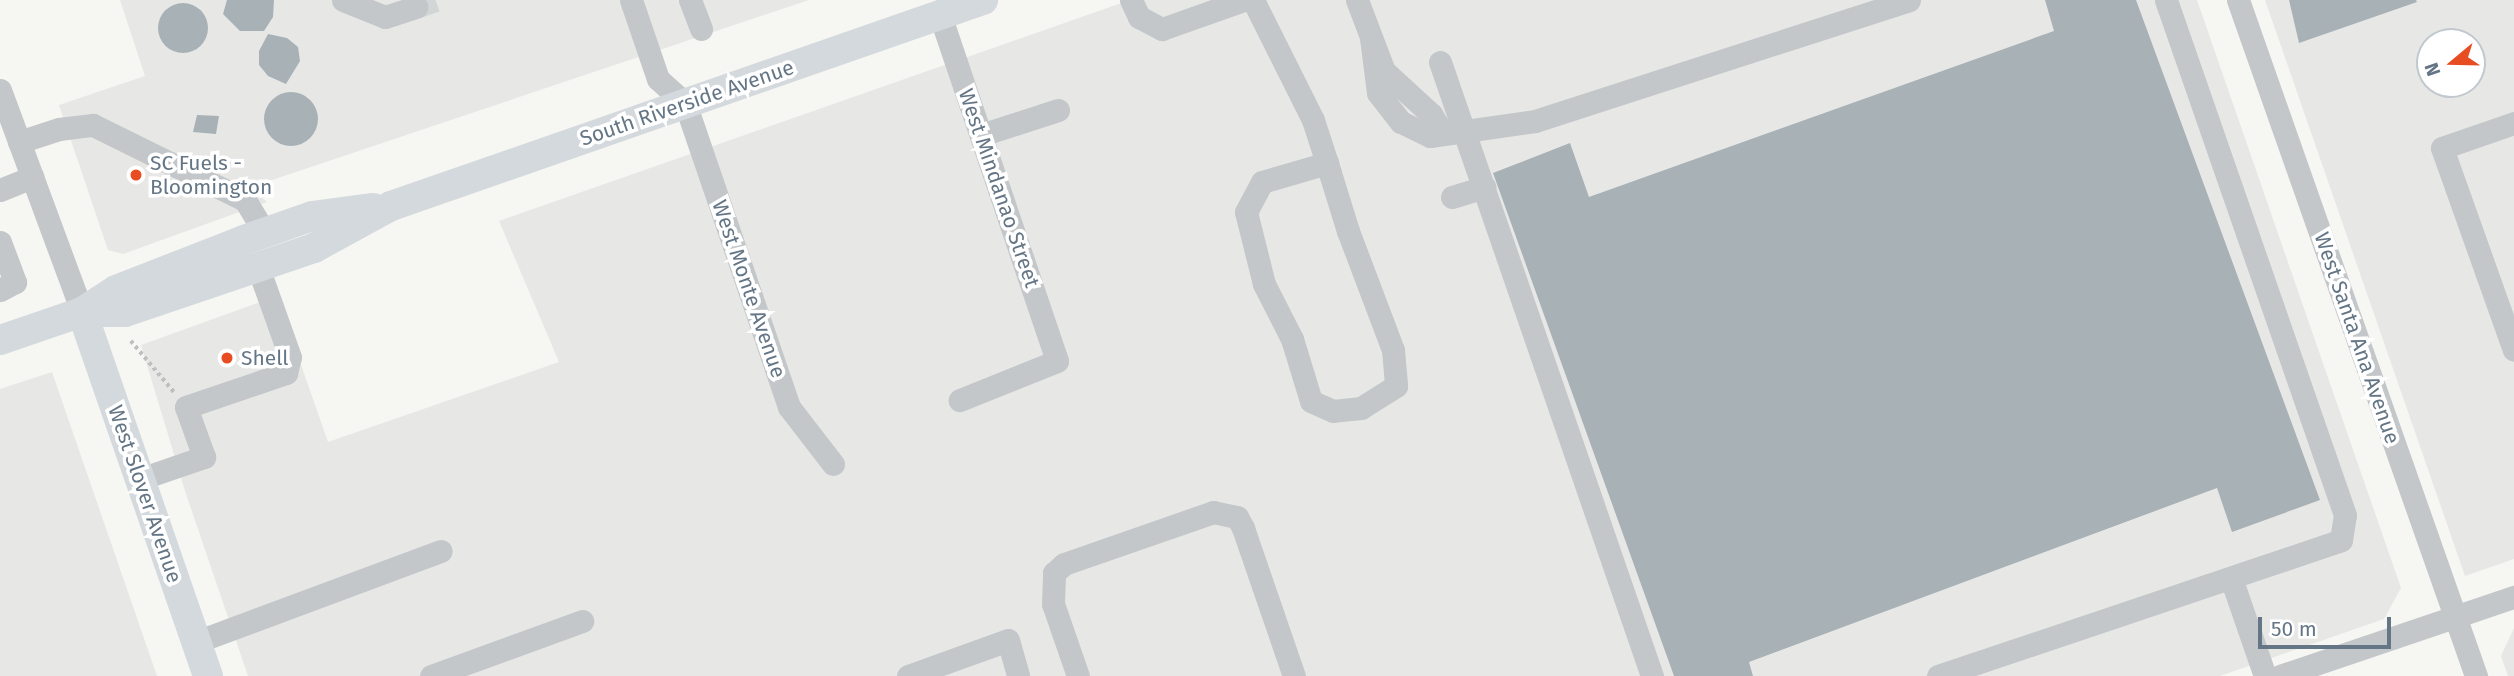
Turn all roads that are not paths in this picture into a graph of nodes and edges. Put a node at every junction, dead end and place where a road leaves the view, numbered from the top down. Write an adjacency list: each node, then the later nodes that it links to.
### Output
1 (343, 0): 12 (street)
2 (631, 0): 17 (street)
3 (690, 0): 14 (street)
4 (984, 0): 13 (main road, South Riverside Avenue)
5 (1130, 0): 6 (street)
6 (1244, 0)
7 (1253, 0): 23 (street)
8 (1357, 0): 20 (street)
9 (1909, 0): 20 (street)
10 (2166, 0): 41 (street)
11 (2238, 0): 43 (street, West Santa Ana Avenue)
12 (416, 6)
13 (940, 15): 17 (main road, South Riverside Avenue); 21 (street, West Mindanao Street)
14 (701, 29)
15 (1440, 62): 20 (street)
16 (2, 100): 22 (street)
17 (685, 103): 28 (main road, South Riverside Avenue); 38 (street, West Monte Avenue)
18 (1058, 110): 21 (street)
19 (2514, 123): 36 (street)
20 (1465, 132): 25 (street)
21 (981, 135): 37 (street, West Mindanao Street)
22 (19, 142): 24 (street); 29 (street)
23 (1328, 163): 23 (street)
24 (33, 177): 26 (street); 34 (street)
25 (1485, 187): 27 (street); 52 (street)
26 (0, 190)
27 (1452, 197)
28 (391, 206): 29 (main road, South Riverside Avenue); 31 (main road, South Riverside Avenue)
29 (265, 233): 34 (main road, South Riverside Avenue)
30 (0, 242): 32 (street)
31 (258, 267): 34 (main road, South Riverside Avenue); 39 (street)
32 (5, 269): 33 (street)
33 (0, 290)
34 (82, 312): 35 (main road, South Riverside Avenue); 39 (main road, West Slover Avenue)
35 (0, 340)
36 (2514, 349)
37 (960, 400)
38 (834, 464)
39 (140, 479): 45 (main road, West Slover Avenue)
40 (442, 551): 45 (street)
41 (2231, 578): 53 (street); 54 (street)
42 (2514, 597): 43 (street)
43 (2456, 617): 55 (street); 56 (street, West Santa Ana Avenue)
44 (582, 621): 47 (street)
45 (196, 642): 46 (main road, West Slover Avenue)
46 (208, 676)
47 (431, 676)
48 (908, 676): 49 (street)
49 (1018, 676)
50 (1078, 676): 51 (street)
51 (1294, 676)
52 (1652, 676)
53 (1937, 676)
54 (2265, 676)
55 (2280, 676)
56 (2476, 676)

